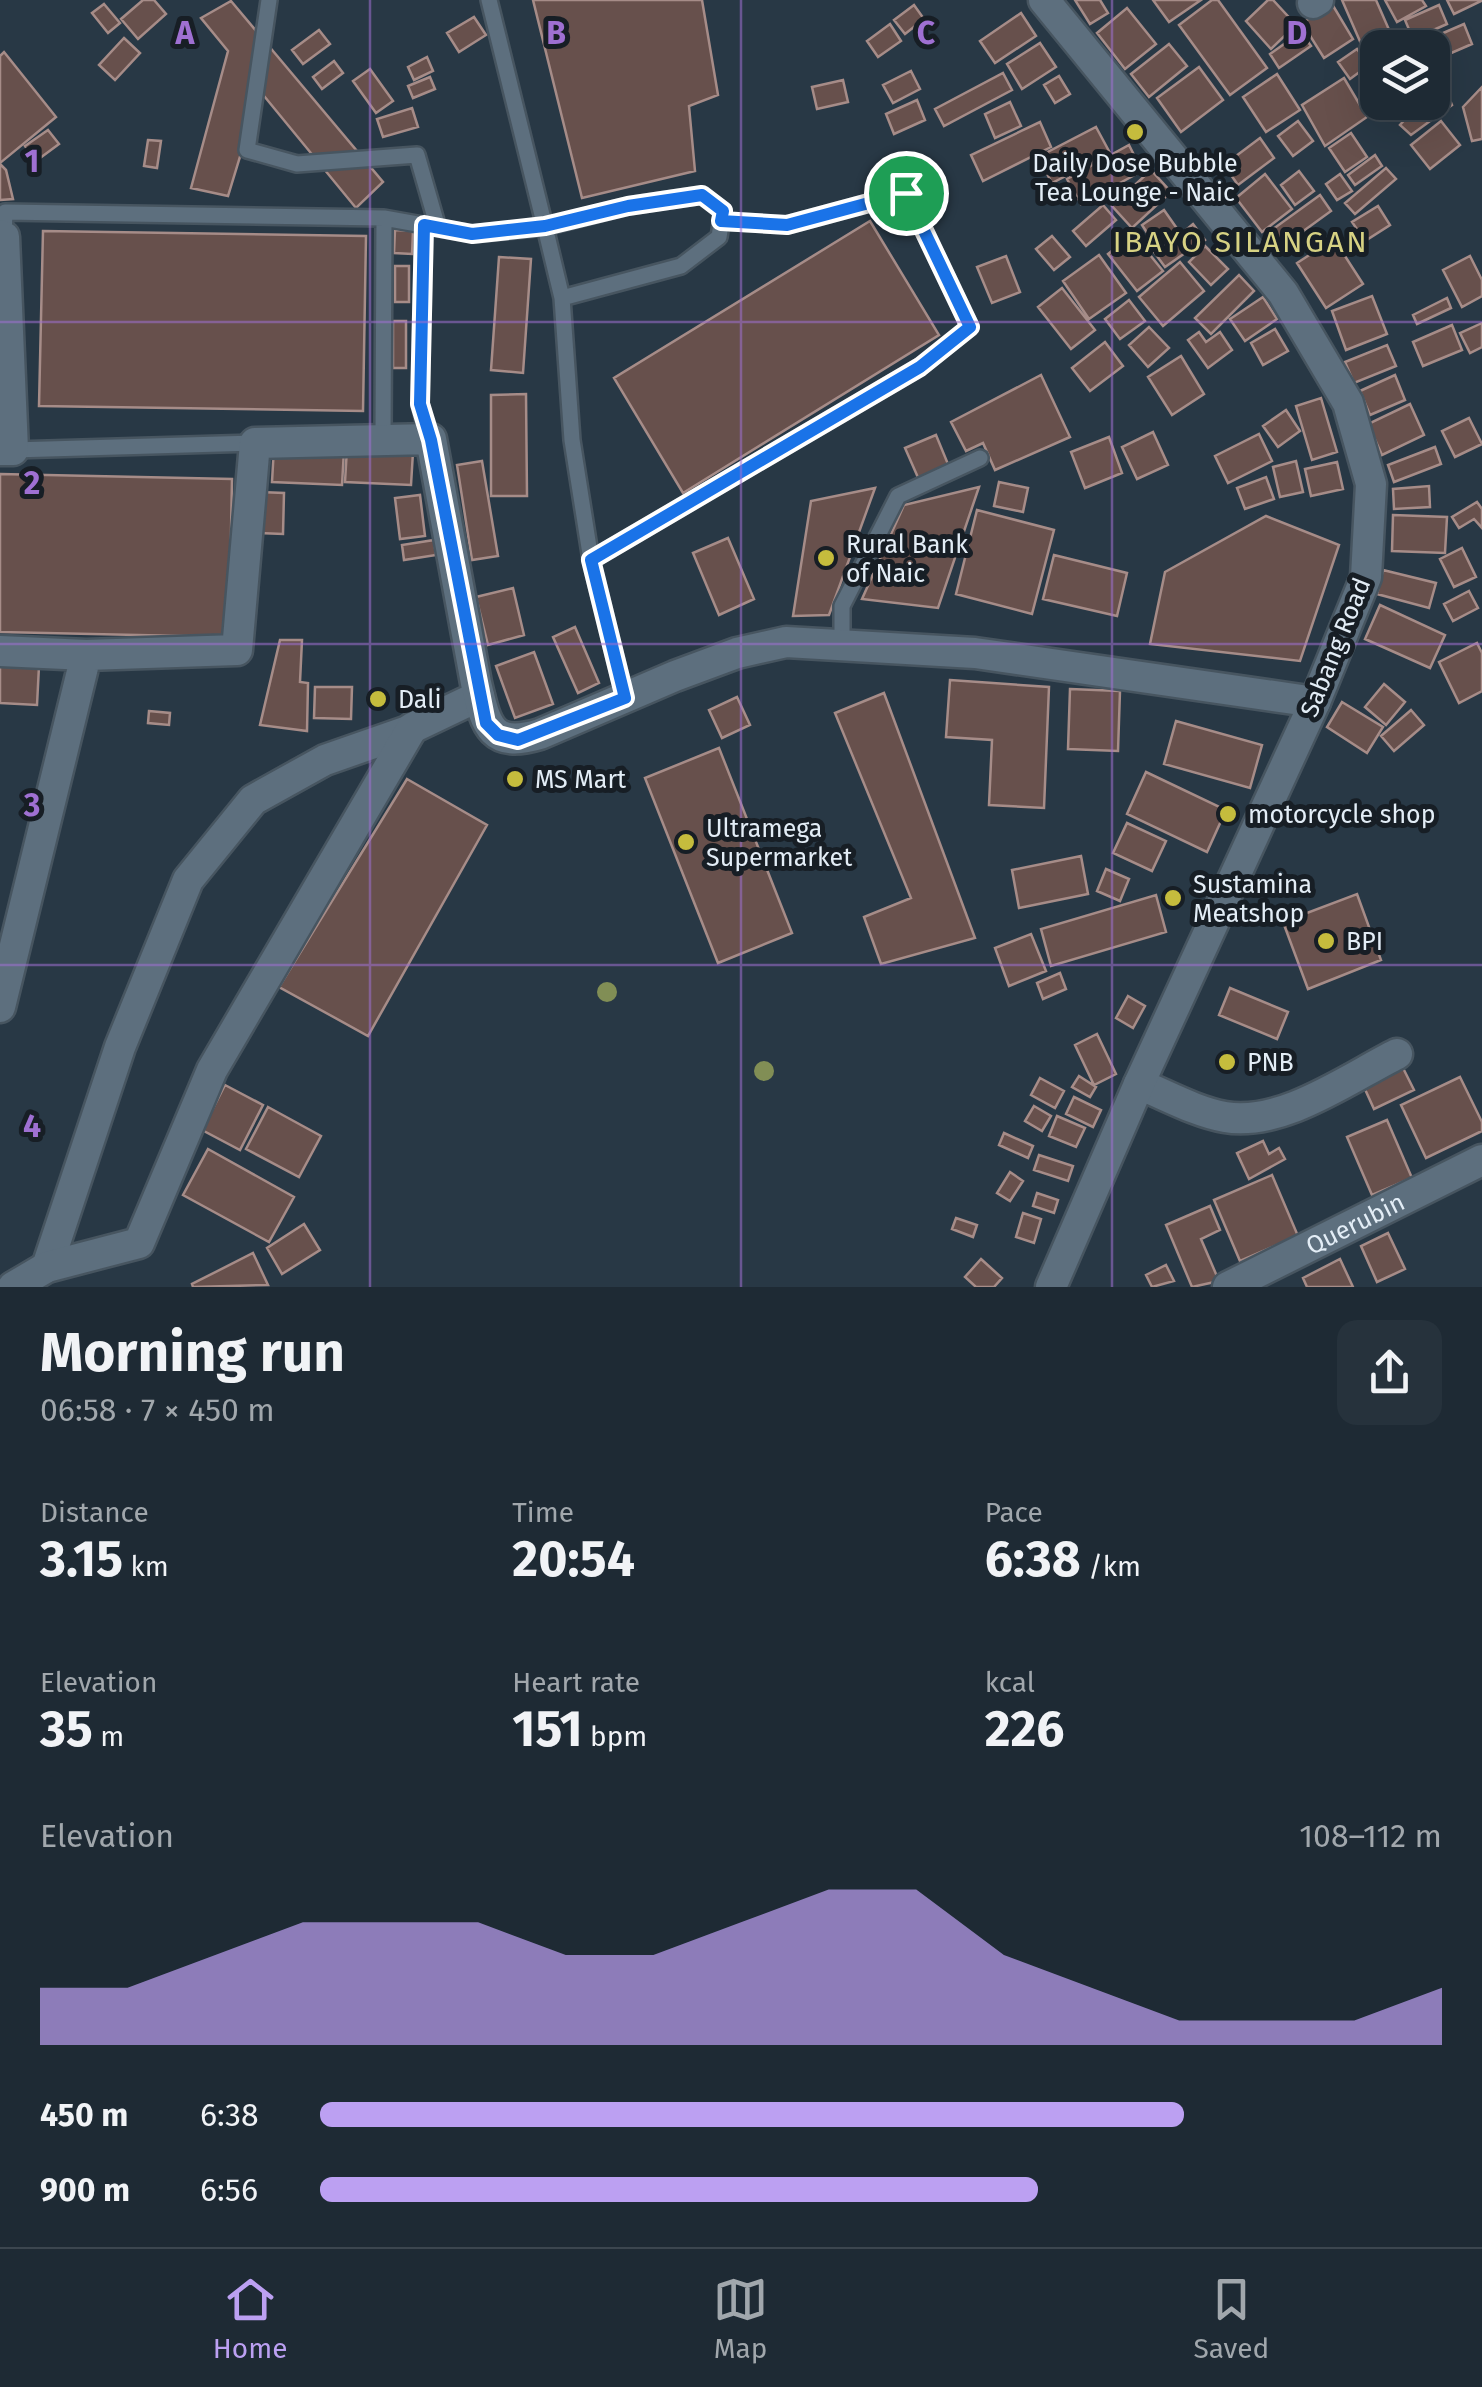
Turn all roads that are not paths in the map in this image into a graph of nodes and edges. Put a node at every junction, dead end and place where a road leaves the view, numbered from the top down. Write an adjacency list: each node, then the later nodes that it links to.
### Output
1 (269, 0): 8 (lane)
2 (489, 0): 7 (lane)
3 (1044, 0): 22 (street, Sabang Road)
4 (384, 218): 6 (lane); 9 (lane); 11 (lane)
5 (721, 221): 7 (lane); 10 (lane); 16 (lane)
6 (424, 225): 8 (lane); 12 (lane)
7 (545, 226): 8 (lane); 10 (lane)
8 (448, 230)
9 (2, 236): 14 (street)
10 (562, 298): 16 (lane)
11 (382, 440): 12 (street); 13 (street)
12 (428, 440): 20 (street)
13 (255, 443): 14 (lane); 19 (street)
14 (6, 450)
15 (980, 458): 17 (lane)
16 (591, 560): 21 (lane)
17 (842, 643): 21 (street); 22 (street)
18 (0, 650): 19 (street)
19 (86, 656): 24 (street)
20 (479, 696): 21 (street); 23 (street)
21 (625, 698)
22 (1316, 702): 26 (street, Sabang Road)
23 (411, 730): 28 (street); 28 (street)
24 (0, 1007)
25 (1397, 1054): 26 (street)
26 (1138, 1084): 30 (street, Sabang Road)
27 (1482, 1160): 31 (street, Querubin)
28 (47, 1267): 29 (street)
29 (14, 1287)
30 (1051, 1287)
31 (1228, 1287)

